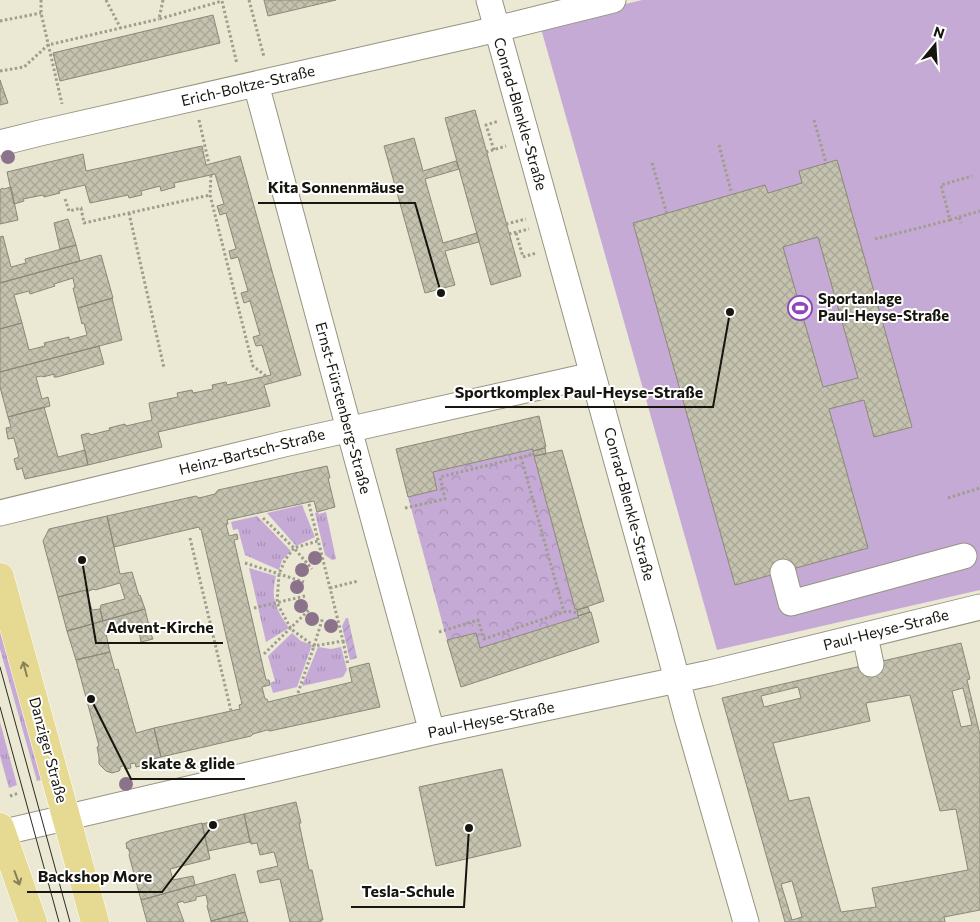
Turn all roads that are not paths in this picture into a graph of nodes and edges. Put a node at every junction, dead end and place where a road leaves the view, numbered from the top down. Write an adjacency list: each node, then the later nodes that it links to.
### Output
1 (489, 0): 3 (street, Conrad-Blenkle-Straße)
2 (613, 0): 3 (street, Conrad-Blenkle-Straße)
3 (496, 28): 4 (street, Erich-Boltze-Straße); 6 (street, Conrad-Blenkle-Straße)
4 (256, 84): 5 (street, Erich-Boltze-Straße); 7 (street, Ernst-Fürstenberg-Straße)
5 (0, 143)
6 (593, 374): 7 (street, Heinz-Bartsch-Straße); 15 (street, Conrad-Blenkle-Straße)
7 (349, 429): 8 (street, Heinz-Bartsch-Straße); 16 (street, Ernst-Fürstenberg-Straße)
8 (0, 513)
9 (970, 563): 10 (street)
10 (783, 572)
11 (0, 577): 17 (main road, Danziger Straße, one-way to 11)
12 (980, 607): 13 (street, Paul-Heyse-Straße)
13 (864, 636): 14 (street); 15 (street, Paul-Heyse-Straße)
14 (871, 664)
15 (677, 681): 16 (street, Paul-Heyse-Straße); 21 (street, Conrad-Blenkle-Straße)
16 (432, 732): 17 (street, Paul-Heyse-Straße)
17 (66, 817): 18 (street, Paul-Heyse-Straße); 20 (main road, Danziger Straße)
18 (1, 831): 19 (main road, one-way to 19)
19 (33, 922)
20 (95, 922)
21 (746, 922)

